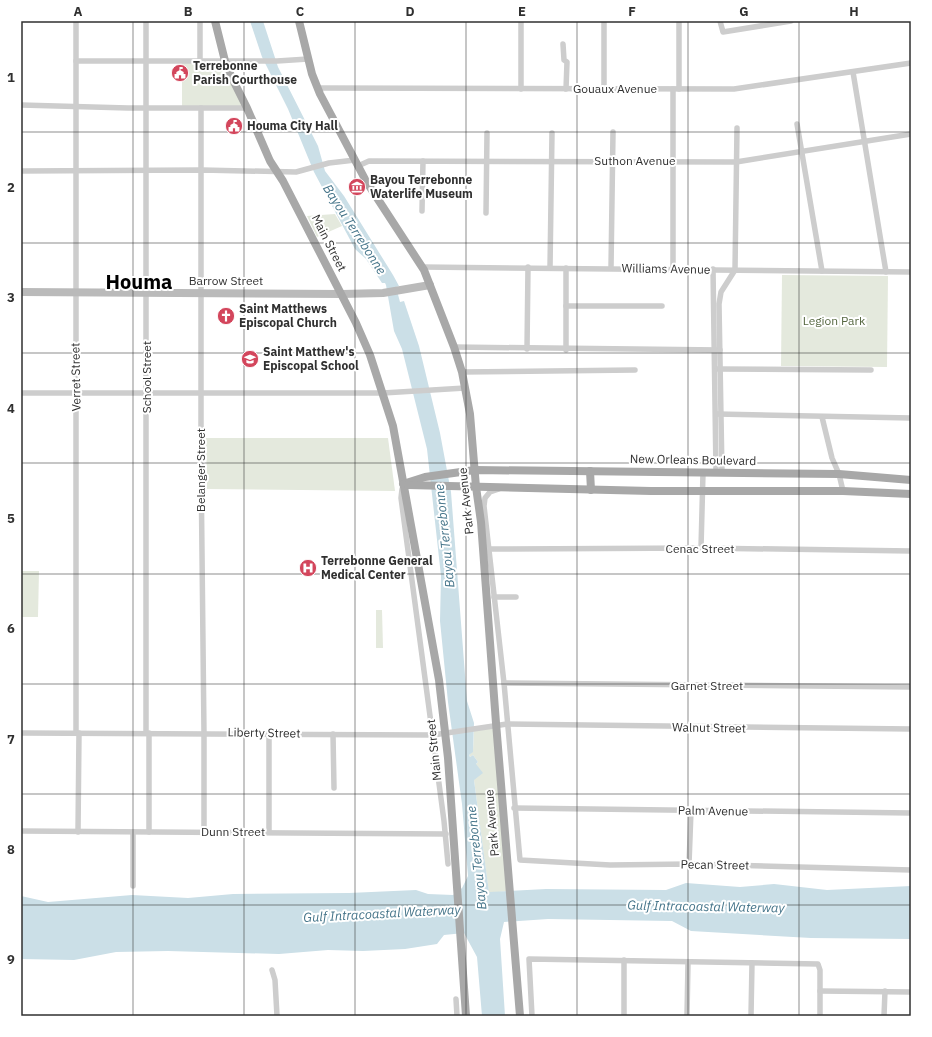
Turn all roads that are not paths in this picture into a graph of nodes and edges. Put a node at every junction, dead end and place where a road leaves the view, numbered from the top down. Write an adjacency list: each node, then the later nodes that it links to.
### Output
1 (76, 21): 13 (street, Verret Street)
2 (146, 21): 16 (street, School Street)
3 (200, 21): 14 (street)
4 (214, 21): 15 (main road, Main Street)
5 (299, 21): 12 (main road, Park Avenue)
6 (521, 21): 20 (street)
7 (604, 21): 22 (street)
8 (679, 21): 23 (street)
9 (720, 21): 10 (street)
10 (791, 21)
11 (564, 44): 21 (street)
12 (308, 59): 15 (street); 19 (main road, Park Avenue)
13 (76, 61): 16 (street); 25 (street, Verret Street)
14 (200, 61): 15 (street); 16 (street)
15 (225, 61): 28 (main road, Main Street)
16 (146, 62): 26 (street, School Street)
17 (911, 63): 18 (street, Gouaux Avenue)
18 (853, 72): 23 (street, Gouaux Avenue); 35 (street)
19 (318, 88): 20 (street, Gouaux Avenue); 43 (main road, Park Avenue)
20 (521, 89): 21 (street, Gouaux Avenue)
21 (566, 89): 22 (street, Gouaux Avenue)
22 (604, 89): 23 (street, Gouaux Avenue)
23 (676, 89): 41 (street)
24 (21, 105): 25 (street)
25 (75, 105): 26 (street); 47 (street, Verret Street)
26 (146, 108): 27 (street); 44 (street, School Street)
27 (201, 108): 28 (street); 45 (street, Belanger Street)
28 (247, 108): 48 (main road, Main Street)
29 (797, 124): 36 (street)
30 (737, 128): 42 (street)
31 (613, 132): 40 (street)
32 (487, 133): 38 (street)
33 (552, 133): 39 (street)
34 (911, 134): 35 (street, Suthon Avenue)
35 (865, 141): 36 (street, Suthon Avenue); 60 (street)
36 (802, 151): 42 (street, Suthon Avenue); 59 (street)
37 (423, 161): 38 (street, Suthon Avenue); 43 (street, Suthon Avenue); 49 (street)
38 (487, 161): 39 (street, Suthon Avenue); 50 (street)
39 (552, 161): 40 (street, Suthon Avenue); 53 (street)
40 (613, 161): 41 (street, Suthon Avenue); 55 (street)
41 (673, 161): 42 (street, Suthon Avenue); 56 (street)
42 (738, 162): 58 (street)
43 (356, 163): 48 (street, Suthon Avenue); 51 (main road, Park Avenue)
44 (146, 170): 45 (street, Suthon Avenue); 47 (street, Suthon Avenue); 65 (street, School Street)
45 (202, 170): 48 (street, Suthon Avenue); 66 (street, Belanger Street)
46 (21, 171): 47 (street, Suthon Avenue)
47 (76, 171): 64 (street, Verret Street)
48 (278, 172): 67 (main road, Main Street)
49 (422, 211)
50 (486, 213)
51 (422, 267): 52 (street, Williams Avenue); 62 (main road, Park Avenue)
52 (528, 267): 53 (street, Williams Avenue); 72 (street)
53 (550, 268): 54 (street, Williams Avenue)
54 (566, 268): 55 (street, Williams Avenue); 68 (street)
55 (611, 268): 56 (street, Williams Avenue)
56 (673, 269): 57 (street, Williams Avenue)
57 (713, 269): 58 (street, Williams Avenue); 70 (street)
58 (735, 270): 59 (street, Williams Avenue); 70 (street)
59 (822, 271): 60 (street, Williams Avenue)
60 (886, 272): 61 (street, Williams Avenue)
61 (911, 272)
62 (430, 285): 67 (main road, Barrow Street); 71 (main road, Park Avenue)
63 (21, 292): 64 (main road, Barrow Street)
64 (75, 293): 65 (main road, Barrow Street); 81 (street, Verret Street)
65 (146, 293): 66 (main road, Barrow Street); 82 (street, School Street)
66 (201, 293): 67 (main road, Barrow Street); 83 (street, Belanger Street)
67 (342, 294): 84 (main road, Main Street)
68 (566, 306): 69 (street); 73 (street)
69 (662, 306)
70 (716, 308): 74 (street)
71 (454, 347): 72 (street); 78 (main road, Park Avenue)
72 (527, 349): 73 (street)
73 (566, 350): 74 (street)
74 (717, 350): 75 (street)
75 (717, 369): 77 (street); 85 (street)
76 (636, 370): 78 (street)
77 (871, 370)
78 (462, 372): 79 (main road, Park Avenue)
79 (465, 388): 84 (street); 88 (main road, Park Avenue)
80 (21, 392): 81 (street)
81 (75, 392): 82 (street); 111 (street, Verret Street)
82 (147, 393): 83 (street); 112 (street, School Street)
83 (202, 394): 84 (street); 113 (street, Belanger Street)
84 (383, 394): 94 (main road, Main Street)
85 (718, 414): 86 (street); 91 (street)
86 (822, 417): 87 (street); 92 (street)
87 (911, 418)
88 (475, 470): 89 (main road, New Orleans Boulevard); 94 (main road, New Orleans Boulevard); 95 (main road, Park Avenue)
89 (590, 471): 90 (main road, New Orleans Boulevard); 97 (main road)
90 (703, 473): 91 (main road, New Orleans Boulevard); 98 (street)
91 (719, 473): 92 (main road, New Orleans Boulevard)
92 (839, 474): 93 (main road, New Orleans Boulevard); 99 (street)
93 (911, 480)
94 (403, 484): 95 (main road); 116 (street, Main Street); 142 (main road, Main Street)
95 (476, 487): 96 (main road); 143 (main road, Park Avenue)
96 (500, 488): 97 (main road); 102 (street)
97 (591, 490): 98 (main road)
98 (702, 491): 99 (main road); 101 (street)
99 (843, 491): 100 (main road)
100 (911, 494)
101 (701, 548): 102 (street, Cenac Street); 103 (street, Cenac Street)
102 (488, 549): 104 (street)
103 (911, 551)
104 (494, 597): 105 (street); 106 (street)
105 (516, 597)
106 (504, 683): 107 (street, Garnet Street); 108 (street)
107 (911, 687)
108 (507, 724): 109 (street, Walnut Street); 116 (street, Liberty Street); 118 (street)
109 (911, 729)
110 (21, 733): 111 (street, Liberty Street)
111 (77, 733): 112 (street, Liberty Street); 122 (street, Verret Street)
112 (147, 733): 113 (street, Liberty Street); 124 (street, School Street)
113 (204, 733): 114 (street, Liberty Street); 125 (street, Belanger Street)
114 (269, 733): 115 (street, Liberty Street); 126 (street)
115 (333, 734): 116 (street, Liberty Street); 117 (street)
116 (433, 735): 127 (street, Main Street)
117 (334, 788)
118 (514, 808): 119 (street, Palm Avenue); 129 (street, Pecan Street)
119 (691, 811): 120 (street, Palm Avenue); 129 (street)
120 (911, 813)
121 (21, 831): 122 (street, Dunn Street)
122 (78, 832): 123 (street, Dunn Street)
123 (133, 832): 124 (street, Dunn Street); 131 (street)
124 (149, 832): 125 (street, Dunn Street)
125 (204, 832): 126 (street, Dunn Street)
126 (269, 832): 127 (street, Dunn Street)
127 (446, 834): 128 (street, Main Street)
128 (448, 864)
129 (690, 864): 130 (street, Pecan Street)
130 (911, 870)
131 (133, 886)
132 (624, 960): 133 (street); 144 (street); 145 (street)
133 (688, 962): 134 (street); 146 (street)
134 (752, 963): 136 (street); 147 (street)
135 (272, 970): 140 (street)
136 (820, 991): 137 (street); 148 (street)
137 (886, 991): 138 (street); 149 (street)
138 (911, 992)
139 (456, 999): 141 (street)
140 (277, 1016)
141 (458, 1016)
142 (466, 1016)
143 (520, 1016)
144 (532, 1016)
145 (624, 1016)
146 (687, 1016)
147 (751, 1016)
148 (820, 1016)
149 (884, 1016)

